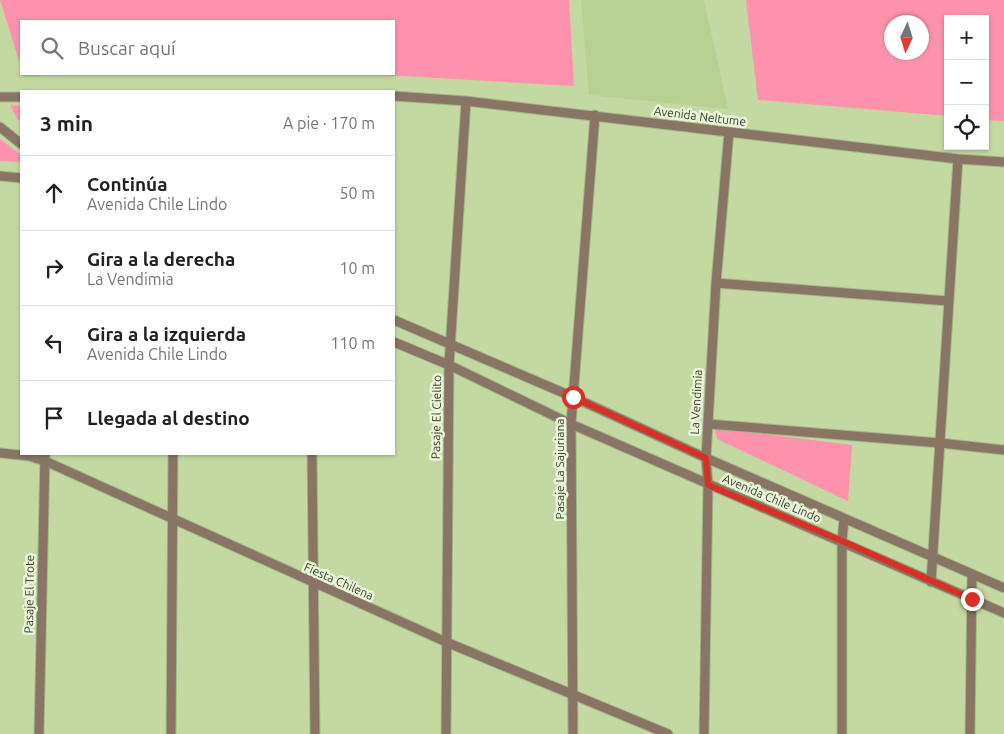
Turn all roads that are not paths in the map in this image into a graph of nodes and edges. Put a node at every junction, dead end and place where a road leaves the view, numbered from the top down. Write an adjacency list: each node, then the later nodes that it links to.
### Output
1 (395, 96): 4 (street, Avenida Neltume)
2 (0, 97): 3 (street)
3 (20, 97)
4 (466, 101): 5 (street, Avenida Neltume); 17 (street, Pasaje El Cielito)
5 (595, 115): 7 (street, Avenida Neltume); 19 (street, Pasaje La Sajuriana)
6 (0, 126): 8 (street)
7 (729, 132): 9 (street, Avenida Neltume); 13 (street, La Vendimia)
8 (20, 143)
9 (958, 159): 10 (street, Avenida Neltume); 14 (street)
10 (1004, 162)
11 (0, 176): 12 (street)
12 (20, 178)
13 (716, 283): 14 (street); 21 (street, La Vendimia)
14 (948, 301): 22 (street)
15 (395, 320): 17 (street, Avenida Chile Lindo)
16 (395, 342): 18 (street, Avenida Chile Lindo)
17 (451, 345): 18 (street, Pasaje El Cielito); 19 (street, Avenida Chile Lindo)
18 (449, 365): 20 (street, Avenida Chile Lindo); 42 (street, Pasaje El Cielito)
19 (573, 397): 20 (street, Pasaje La Sajuriana); 30 (street, Avenida Chile Lindo)
20 (571, 424): 31 (street, Avenida Chile Lindo); 43 (street, Pasaje La Sajuriana)
21 (708, 424): 22 (street); 30 (street, La Vendimia)
22 (940, 443): 23 (street); 35 (street)
23 (1004, 450)
24 (0, 452): 25 (street, Fiesta Chilena)
25 (20, 455)
26 (22, 455): 29 (street, Fiesta Chilena)
27 (173, 455): 33 (street)
28 (312, 455): 38 (street)
29 (45, 457): 33 (street, Fiesta Chilena); 44 (street, Pasaje El Trote)
30 (706, 458): 31 (street, La Vendimia); 32 (street, Avenida Chile Lindo)
31 (708, 485): 34 (street, Avenida Chile Lindo); 50 (street, La Vendimia)
32 (844, 519): 34 (street); 35 (street, Avenida Chile Lindo)
33 (173, 520): 38 (street, Fiesta Chilena); 45 (street)
34 (842, 541): 37 (street, Avenida Chile Lindo); 51 (street)
35 (932, 556): 36 (street, Avenida Chile Lindo); 37 (street)
36 (972, 574): 39 (street, Avenida Chile Lindo); 40 (street)
37 (931, 582): 40 (street, Avenida Chile Lindo)
38 (312, 583): 42 (street, Fiesta Chilena); 46 (street)
39 (1004, 588)
40 (972, 599): 41 (street, Avenida Chile Lindo); 52 (street)
41 (1004, 613)
42 (446, 642): 43 (street, Fiesta Chilena); 47 (street, Pasaje El Cielito)
43 (573, 694): 48 (street, Pasaje La Sajuriana); 49 (street, Fiesta Chilena)
44 (39, 734)
45 (171, 734)
46 (315, 734)
47 (446, 734)
48 (573, 734)
49 (668, 734)
50 (704, 734)
51 (842, 734)
52 (970, 734)

